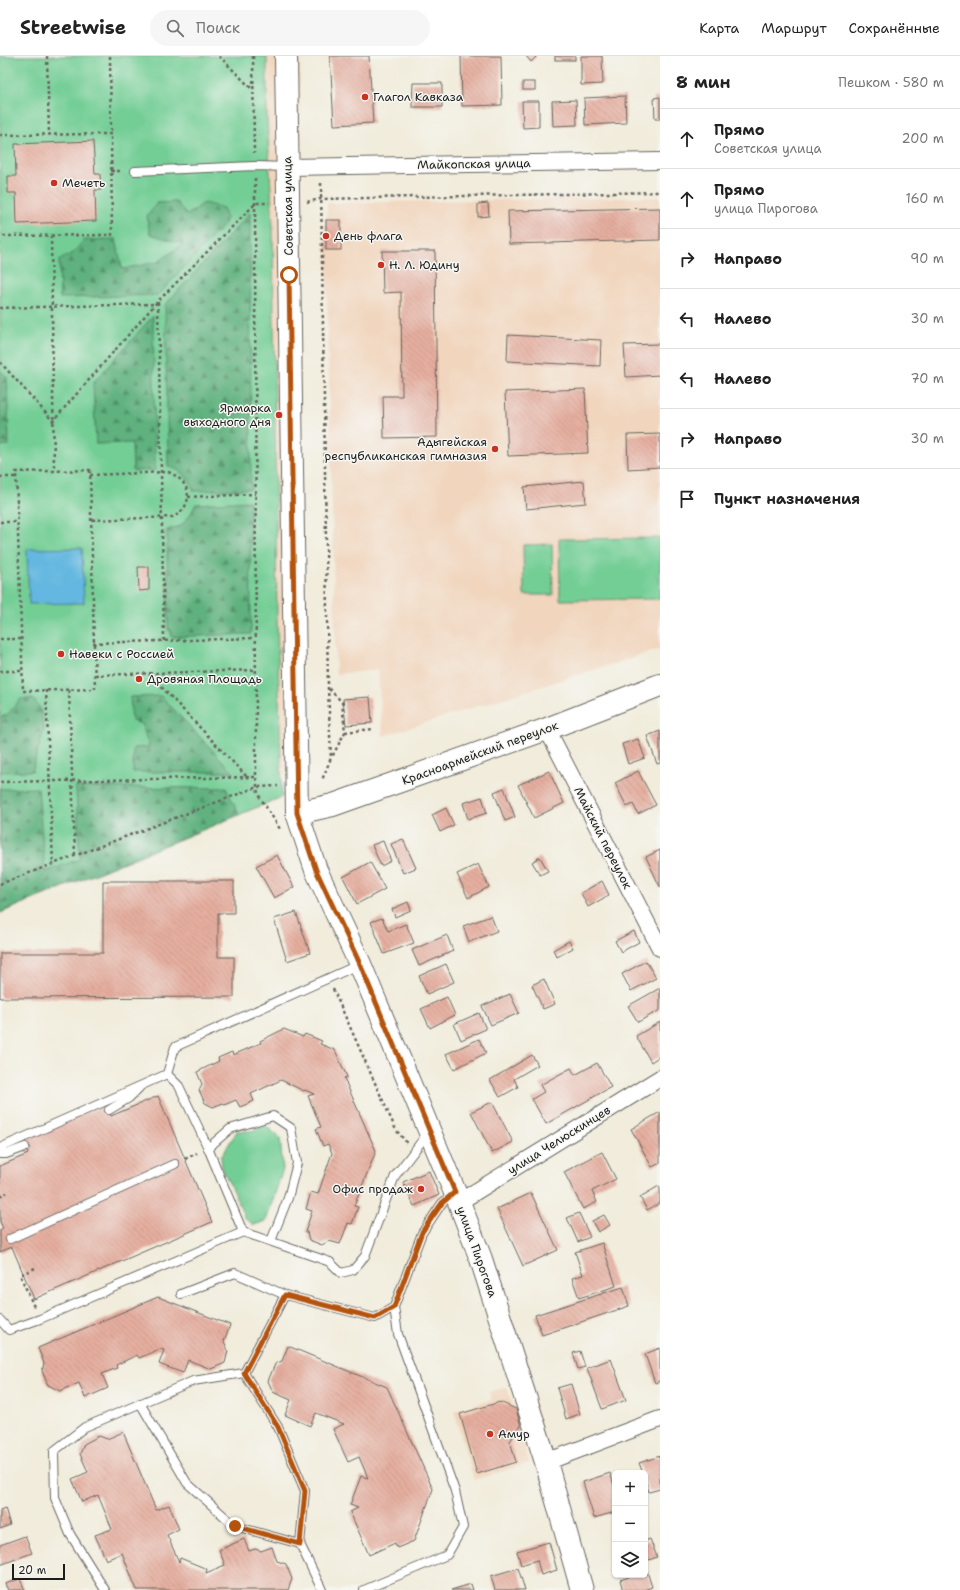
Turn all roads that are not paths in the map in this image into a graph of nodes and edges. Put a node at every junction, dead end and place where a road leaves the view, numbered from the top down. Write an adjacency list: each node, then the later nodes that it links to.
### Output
1 (286, 56): 3 (street, Советская улица)
2 (660, 161): 3 (street, Майкопская улица)
3 (288, 167): 4 (lane); 7 (street, Советская улица)
4 (135, 171)
5 (660, 685): 6 (street, Красноармейский переулок)
6 (547, 729): 7 (street, Красноармейский переулок); 8 (street, Майский переулок)
7 (297, 813): 9 (street, улица Пирогова)
8 (660, 948)
9 (360, 964): 10 (lane); 14 (street, улица Пирогова)
10 (167, 1074): 12 (lane); 17 (lane)
11 (660, 1078): 20 (street, улица Челюскинцев)
12 (142, 1085): 13 (lane); 16 (lane)
13 (109, 1110)
14 (430, 1131): 20 (street, улица Пирогова); 23 (lane)
15 (25, 1147): 18 (lane)
16 (0, 1148)
17 (208, 1148): 21 (lane); 23 (lane)
18 (0, 1154)
19 (176, 1164): 22 (lane)
20 (457, 1197): 26 (lane); 31 (street, улица Пирогова)
21 (243, 1232): 23 (lane); 27 (lane)
22 (10, 1239)
23 (271, 1241)
24 (181, 1294): 25 (lane)
25 (285, 1295): 26 (lane); 28 (lane)
26 (394, 1307): 35 (lane)
27 (0, 1320)
28 (244, 1373): 29 (lane); 32 (lane)
29 (140, 1403): 32 (lane); 33 (lane)
30 (660, 1419): 31 (street)
31 (546, 1462): 36 (street, улица Пирогова)
32 (300, 1544): 34 (lane)
33 (105, 1590)
34 (322, 1590)
35 (364, 1590)
36 (582, 1590)

